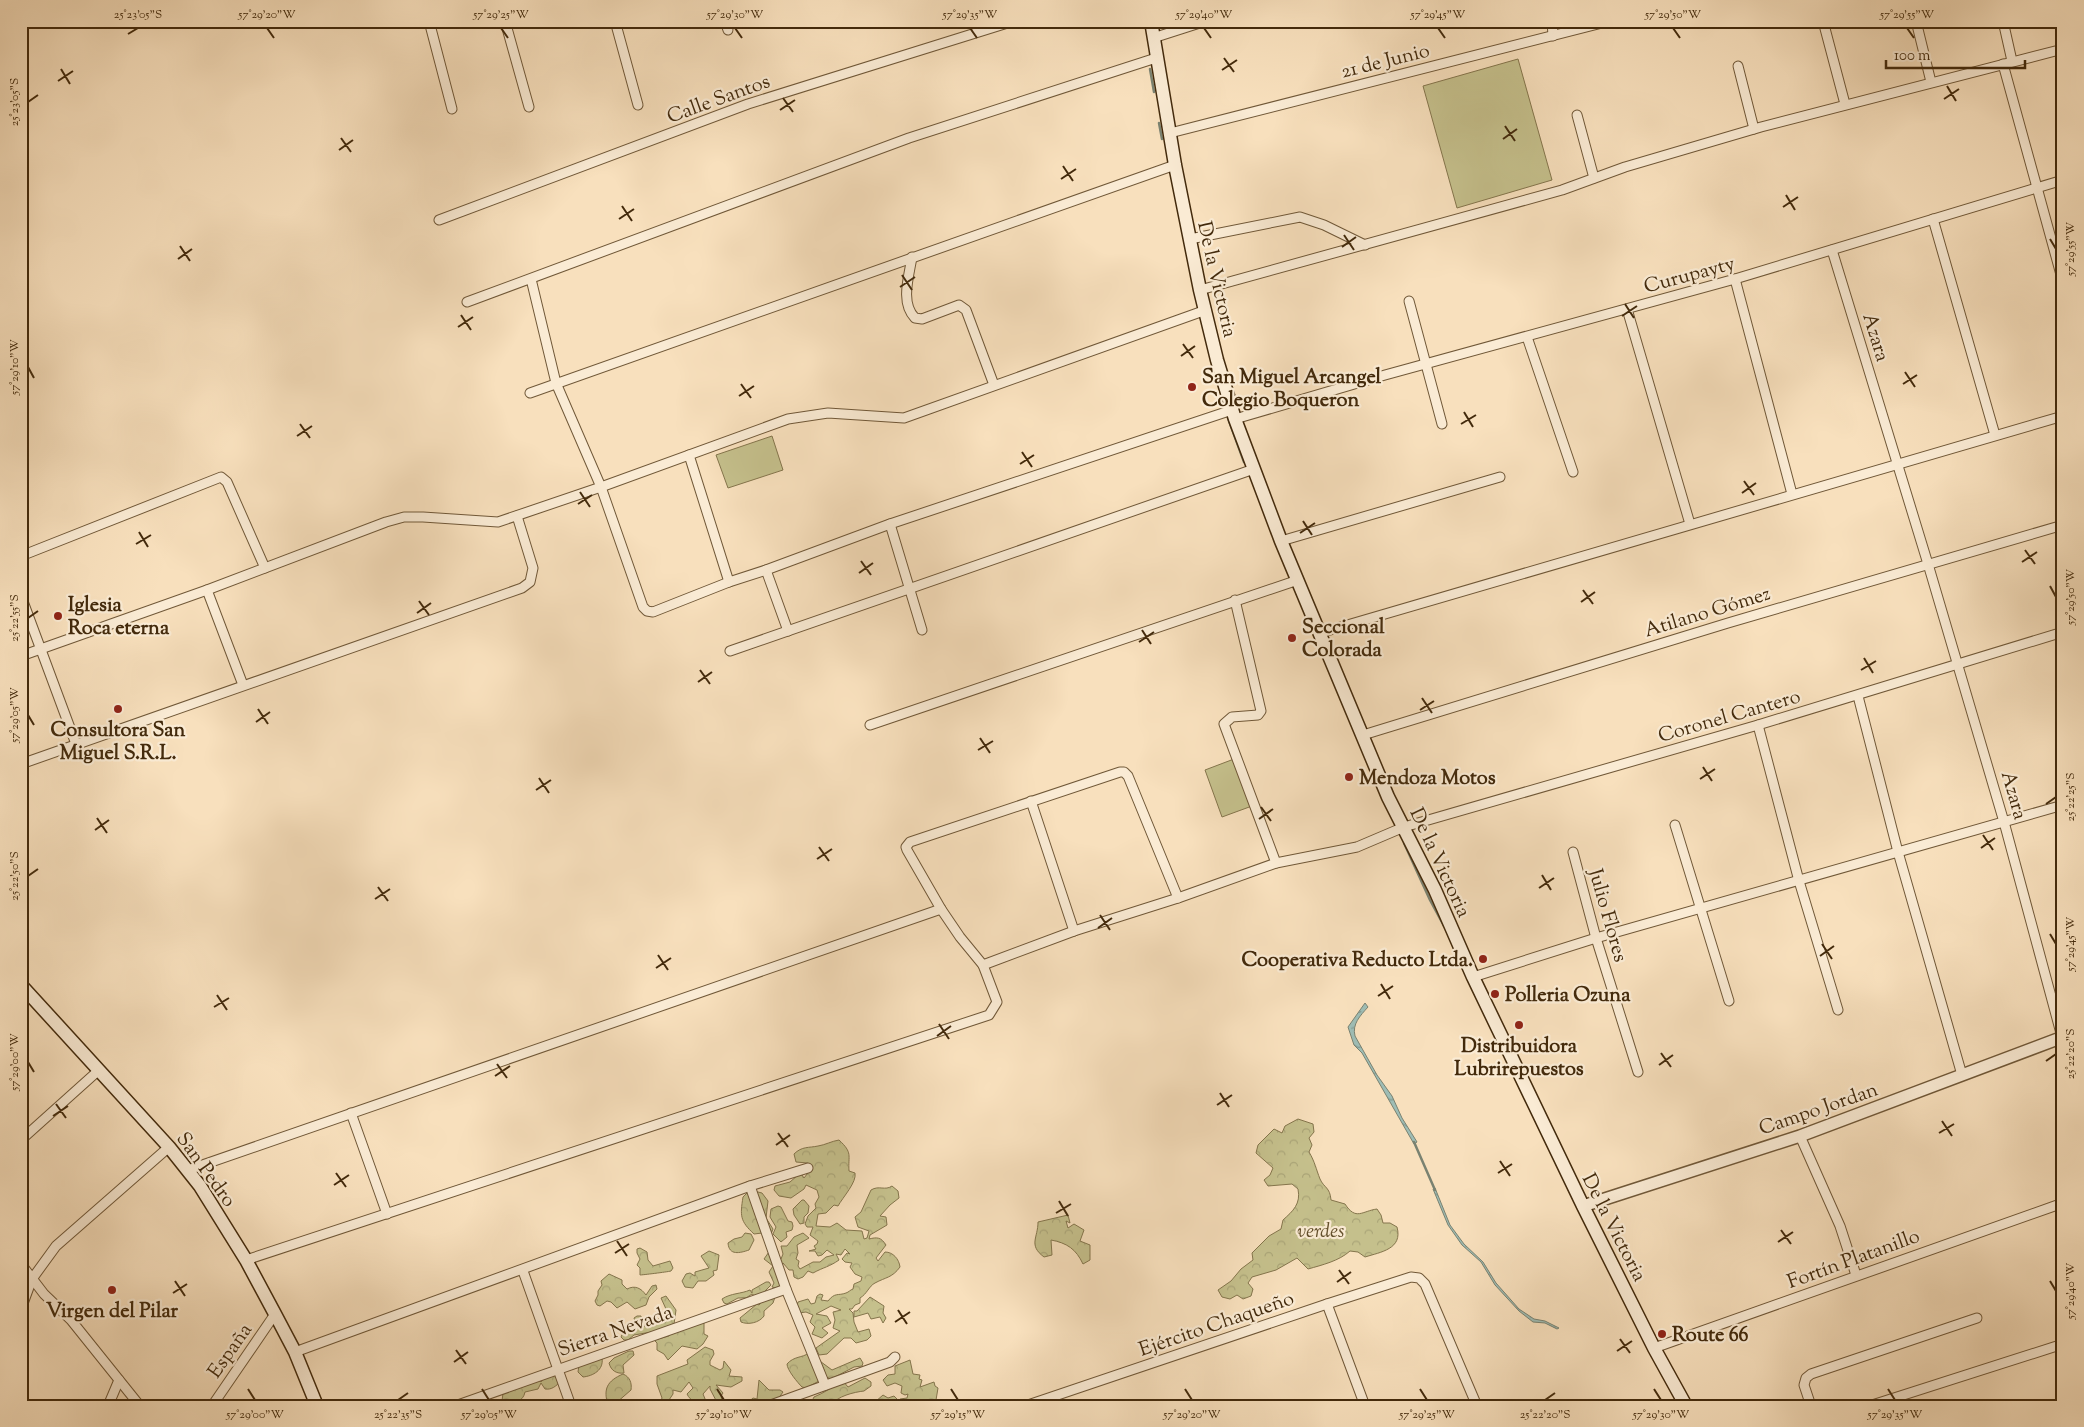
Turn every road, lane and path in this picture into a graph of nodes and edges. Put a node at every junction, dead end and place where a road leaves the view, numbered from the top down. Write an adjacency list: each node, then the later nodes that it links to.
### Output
1 (429, 21): 22 (street)
2 (505, 21): 21 (street)
3 (615, 21): 19 (street)
4 (1014, 21): 30 (street, Calle Santos)
5 (1151, 21): 13 (main road, De la Victoria)
6 (1206, 21): 13 (street)
7 (1552, 21): 12 (street)
8 (1610, 21): 12 (street, 21 de Junio)
9 (1823, 21): 20 (street)
10 (1916, 21): 18 (street)
11 (2003, 21): 16 (street)
12 (1554, 36): 25 (street, 21 de Junio)
13 (1153, 38): 15 (main road, De la Victoria)
14 (2063, 48): 16 (street)
15 (1156, 58): 25 (main road, De la Victoria); 36 (street)
16 (2008, 63): 18 (street); 29 (street)
17 (1738, 66): 24 (street)
18 (1931, 82): 20 (street)
19 (638, 104)
20 (1846, 104): 24 (street)
21 (529, 107)
22 (452, 109)
23 (1577, 115): 27 (street)
24 (1754, 129): 27 (street)
25 (1170, 133): 26 (main road, De la Victoria)
26 (1174, 165): 32 (main road, De la Victoria); 35 (street)
27 (1594, 178): 33 (street)
28 (2063, 180): 29 (street, Curupayty)
29 (2037, 188): 31 (street, Curupayty); 38 (street)
30 (439, 220)
31 (1934, 220): 34 (street, Curupayty); 52 (street)
32 (1190, 239): 33 (street); 39 (main road, De la Victoria)
33 (1365, 245): 39 (street)
34 (1832, 250): 37 (street, Curupayty); 54 (street, Azara)
35 (912, 257): 46 (street); 47 (street)
36 (531, 278): 41 (street); 46 (street)
37 (1735, 279): 42 (street, Curupayty); 59 (street)
38 (2063, 282)
39 (1200, 290): 43 (main road, De la Victoria)
40 (1409, 301): 45 (street)
41 (467, 302)
42 (1626, 309): 44 (street, Curupayty); 62 (street)
43 (1206, 310): 47 (street); 49 (main road, De la Victoria)
44 (1527, 336): 45 (street, Curupayty); 56 (street)
45 (1425, 364): 49 (street, Curupayty); 51 (street)
46 (556, 383): 48 (street); 58 (street)
47 (994, 386): 53 (street)
48 (530, 393)
49 (1234, 414): 55 (main road, De la Victoria); 61 (street, Curupayty)
50 (2063, 416): 52 (street)
51 (1442, 424)
52 (1996, 435): 54 (street)
53 (689, 454): 58 (street); 70 (street)
54 (1896, 464): 59 (street); 66 (street, Azara)
55 (1254, 469): 64 (main road, De la Victoria); 71 (street)
56 (1572, 472)
57 (1500, 477): 64 (street)
58 (601, 487): 60 (street); 70 (street, Curupayty)
59 (1792, 494): 62 (street)
60 (517, 516): 67 (street); 83 (street)
61 (890, 524): 68 (street, Curupayty); 71 (street)
62 (1690, 524): 78 (street)
63 (2063, 525): 66 (street, Atilano Gómez)
64 (1281, 540): 69 (main road, De la Victoria)
65 (21, 556): 67 (street)
66 (1928, 564): 82 (street, Azara); 87 (street, Atilano Gómez)
67 (265, 568): 72 (street)
68 (766, 570): 70 (street, Curupayty); 76 (street)
69 (1298, 580): 74 (street); 78 (main road, De la Victoria)
70 (729, 582)
71 (909, 588): 75 (street); 76 (street)
72 (208, 590): 79 (street); 83 (street)
73 (21, 596): 79 (street)
74 (1235, 600): 85 (street); 97 (street)
75 (922, 630)
76 (788, 631): 80 (street)
77 (2063, 632): 82 (street, Coronel Cantero)
78 (1320, 633): 87 (main road, De la Victoria)
79 (41, 649): 81 (street); 88 (street)
80 (730, 652)
81 (21, 656)
82 (1958, 663): 84 (street, Coronel Cantero); 92 (street, Azara)
83 (243, 685): 88 (street)
84 (1858, 696): 86 (street, Coronel Cantero); 96 (street)
85 (870, 725)
86 (1758, 726): 94 (street, Coronel Cantero); 98 (street)
87 (1363, 735): 94 (main road, De la Victoria)
88 (76, 744): 89 (street)
89 (21, 764)
90 (1030, 800): 99 (street); 100 (street); 102 (street)
91 (2063, 805): 92 (street)
92 (2004, 822): 96 (street); 109 (street, Azara)
93 (1675, 825): 101 (street)
94 (1404, 827): 97 (street, Coronel Cantero); 105 (main road, De la Victoria)
95 (1573, 852): 103 (street, Julio Flores)
96 (1898, 852): 98 (street); 112 (street)
97 (1276, 863): 99 (street, Coronel Cantero)
98 (1799, 880): 101 (street); 108 (street)
99 (1178, 898): 102 (street, Coronel Cantero)
100 (941, 909): 104 (street); 113 (street)
101 (1700, 910): 103 (street); 107 (street)
102 (1074, 931): 104 (street, Coronel Cantero)
103 (1596, 938): 105 (street); 111 (street, Julio Flores)
104 (983, 965): 122 (street)
105 (1473, 977): 121 (main road, De la Victoria)
106 (23, 992): 110 (main road, San Pedro)
107 (1729, 1001)
108 (1838, 1010)
109 (2062, 1037): 112 (street, Campo Jordan)
110 (99, 1070): 115 (street); 116 (main road, San Pedro)
111 (1638, 1072)
112 (1962, 1075): 114 (street, Campo Jordan)
113 (351, 1113): 118 (street); 122 (street)
114 (1800, 1136): 121 (street, Campo Jordan); 126 (street)
115 (21, 1140)
116 (169, 1147): 118 (main road, San Pedro); 127 (street)
117 (808, 1168): 119 (street)
118 (188, 1170): 123 (main road, San Pedro)
119 (750, 1186): 125 (street); 128 (street)
120 (2063, 1203): 126 (street, Fortín Platanillo)
121 (1583, 1206): 134 (main road, De la Victoria)
122 (387, 1214): 123 (street)
123 (246, 1260): 131 (main road, San Pedro)
124 (21, 1264): 127 (street)
125 (523, 1270): 135 (street); 137 (street)
126 (1856, 1275): 134 (street, Fortín Platanillo)
127 (32, 1279): 130 (street); 138 (street)
128 (786, 1289): 137 (street, Sierra Nevada); 139 (street)
129 (1326, 1304): 140 (street, Ejército Chaqueño); 141 (street); 150 (street, Ejército Chaqueño)
130 (21, 1309)
131 (275, 1314): 135 (main road, San Pedro); 145 (street, España)
132 (1977, 1318): 152 (street)
133 (2063, 1344): 142 (street)
134 (1654, 1348): 151 (main road, De la Victoria)
135 (296, 1352): 146 (main road, San Pedro)
136 (895, 1357): 139 (street)
137 (557, 1369): 147 (street, Sierra Nevada); 148 (street)
138 (119, 1380): 143 (street); 144 (street)
139 (825, 1385): 149 (street)
140 (1029, 1405)
141 (1362, 1405)
142 (1874, 1405)
143 (108, 1406)
144 (140, 1406)
145 (212, 1406)
146 (317, 1406)
147 (455, 1406)
148 (571, 1406)
149 (768, 1406)
150 (1477, 1406)
151 (1686, 1406)
152 (1811, 1406)

